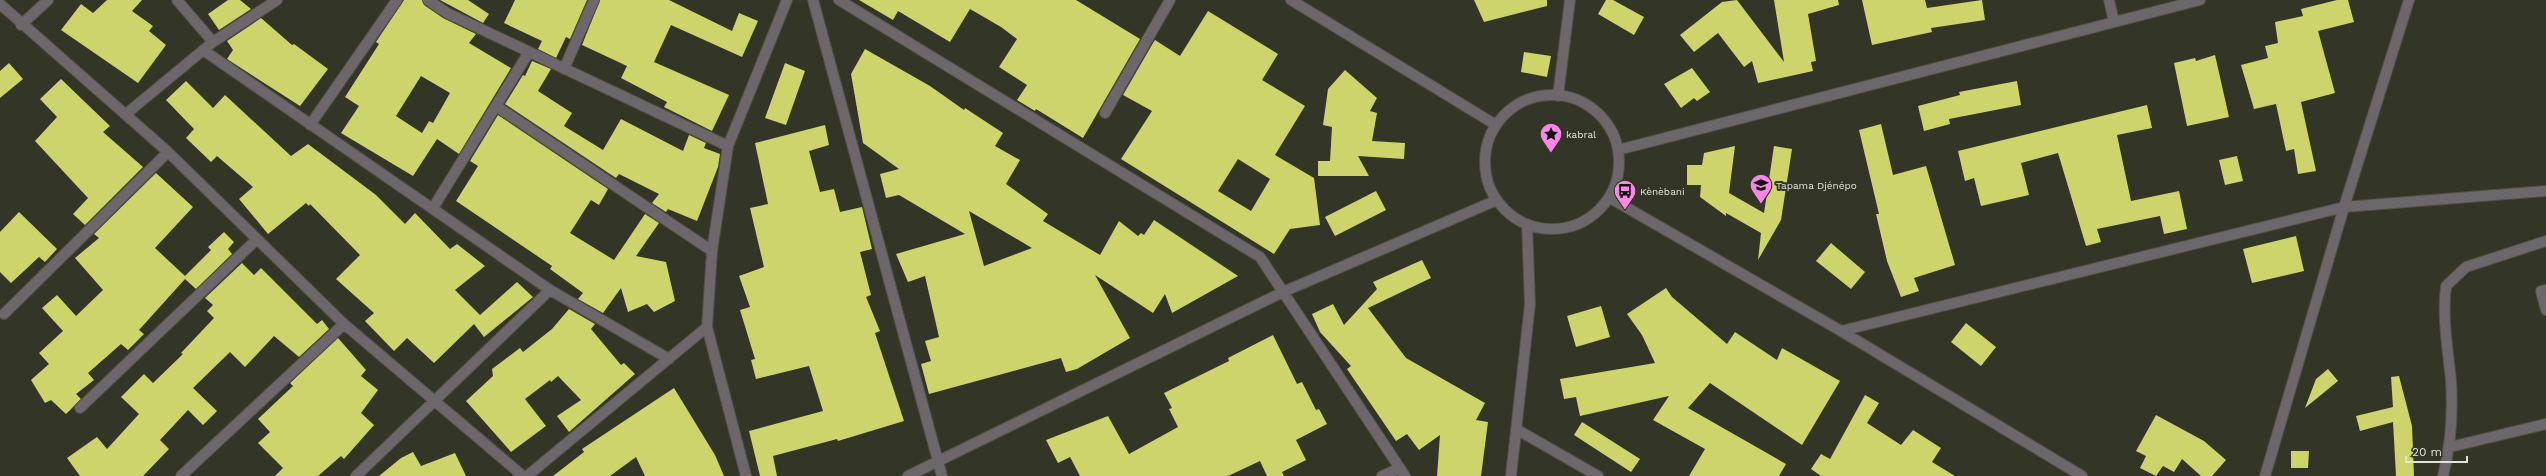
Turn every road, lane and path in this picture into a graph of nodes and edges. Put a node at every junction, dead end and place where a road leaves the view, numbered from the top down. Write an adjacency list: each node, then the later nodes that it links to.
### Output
1 (48, 0): 18 (street)
2 (177, 0): 19 (street)
3 (277, 0): 19 (street)
4 (397, 0): 27 (street)
5 (428, 0): 21 (street)
6 (594, 0): 22 (street)
7 (787, 0): 29 (street)
8 (813, 0): 55 (street)
9 (839, 0): 43 (street)
10 (1170, 0): 25 (street)
11 (1291, 0): 28 (street)
12 (1570, 0): 23 (street)
13 (2109, 0): 17 (street)
14 (2200, 0): 17 (street)
15 (2409, 0): 35 (street)
16 (0, 4): 18 (street)
17 (2114, 22): 30 (street)
18 (21, 25): 26 (street)
19 (213, 42): 20 (street)
20 (203, 50): 26 (street); 27 (street)
21 (529, 52): 22 (street); 24 (street)
22 (564, 69): 29 (street)
23 (1558, 96): 28 (street); 30 (street)
24 (496, 106): 36 (street); 40 (street)
25 (1105, 113)
26 (126, 114): 31 (street)
27 (310, 125): 36 (street)
28 (1496, 125): 34 (street)
29 (728, 146): 40 (street)
30 (1618, 150): 33 (street)
31 (168, 152): 38 (street); 45 (street)
32 (2546, 191): 35 (street)
33 (1610, 198): 37 (street); 48 (street)
34 (1497, 200): 37 (street); 43 (street)
35 (2344, 207): 48 (street); 68 (street)
36 (433, 208): 41 (street)
37 (1527, 224): 53 (street)
38 (256, 240): 46 (street); 51 (street)
39 (2546, 242): 54 (street)
40 (712, 251): 47 (street)
41 (550, 290): 49 (street); 50 (street)
42 (2546, 290): 44 (street)
43 (1283, 292): 55 (street); 56 (street)
44 (2546, 310)
45 (4, 314)
46 (344, 324): 50 (street); 57 (street)
47 (707, 327): 49 (street); 61 (street)
48 (1841, 331): 67 (street)
49 (669, 360): 60 (street)
50 (434, 401): 58 (street); 59 (street)
51 (80, 408)
52 (2546, 424): 54 (street)
53 (1516, 430): 65 (street); 66 (street)
54 (2450, 447): 69 (street)
55 (938, 462): 62 (street); 63 (street)
56 (1402, 472): 64 (street)
57 (181, 476)
58 (356, 476)
59 (523, 476)
60 (527, 476)
61 (746, 476)
62 (908, 476)
63 (942, 476)
64 (1382, 476)
65 (1511, 476)
66 (1598, 476)
67 (2082, 476)
68 (2265, 476)
69 (2443, 476)

